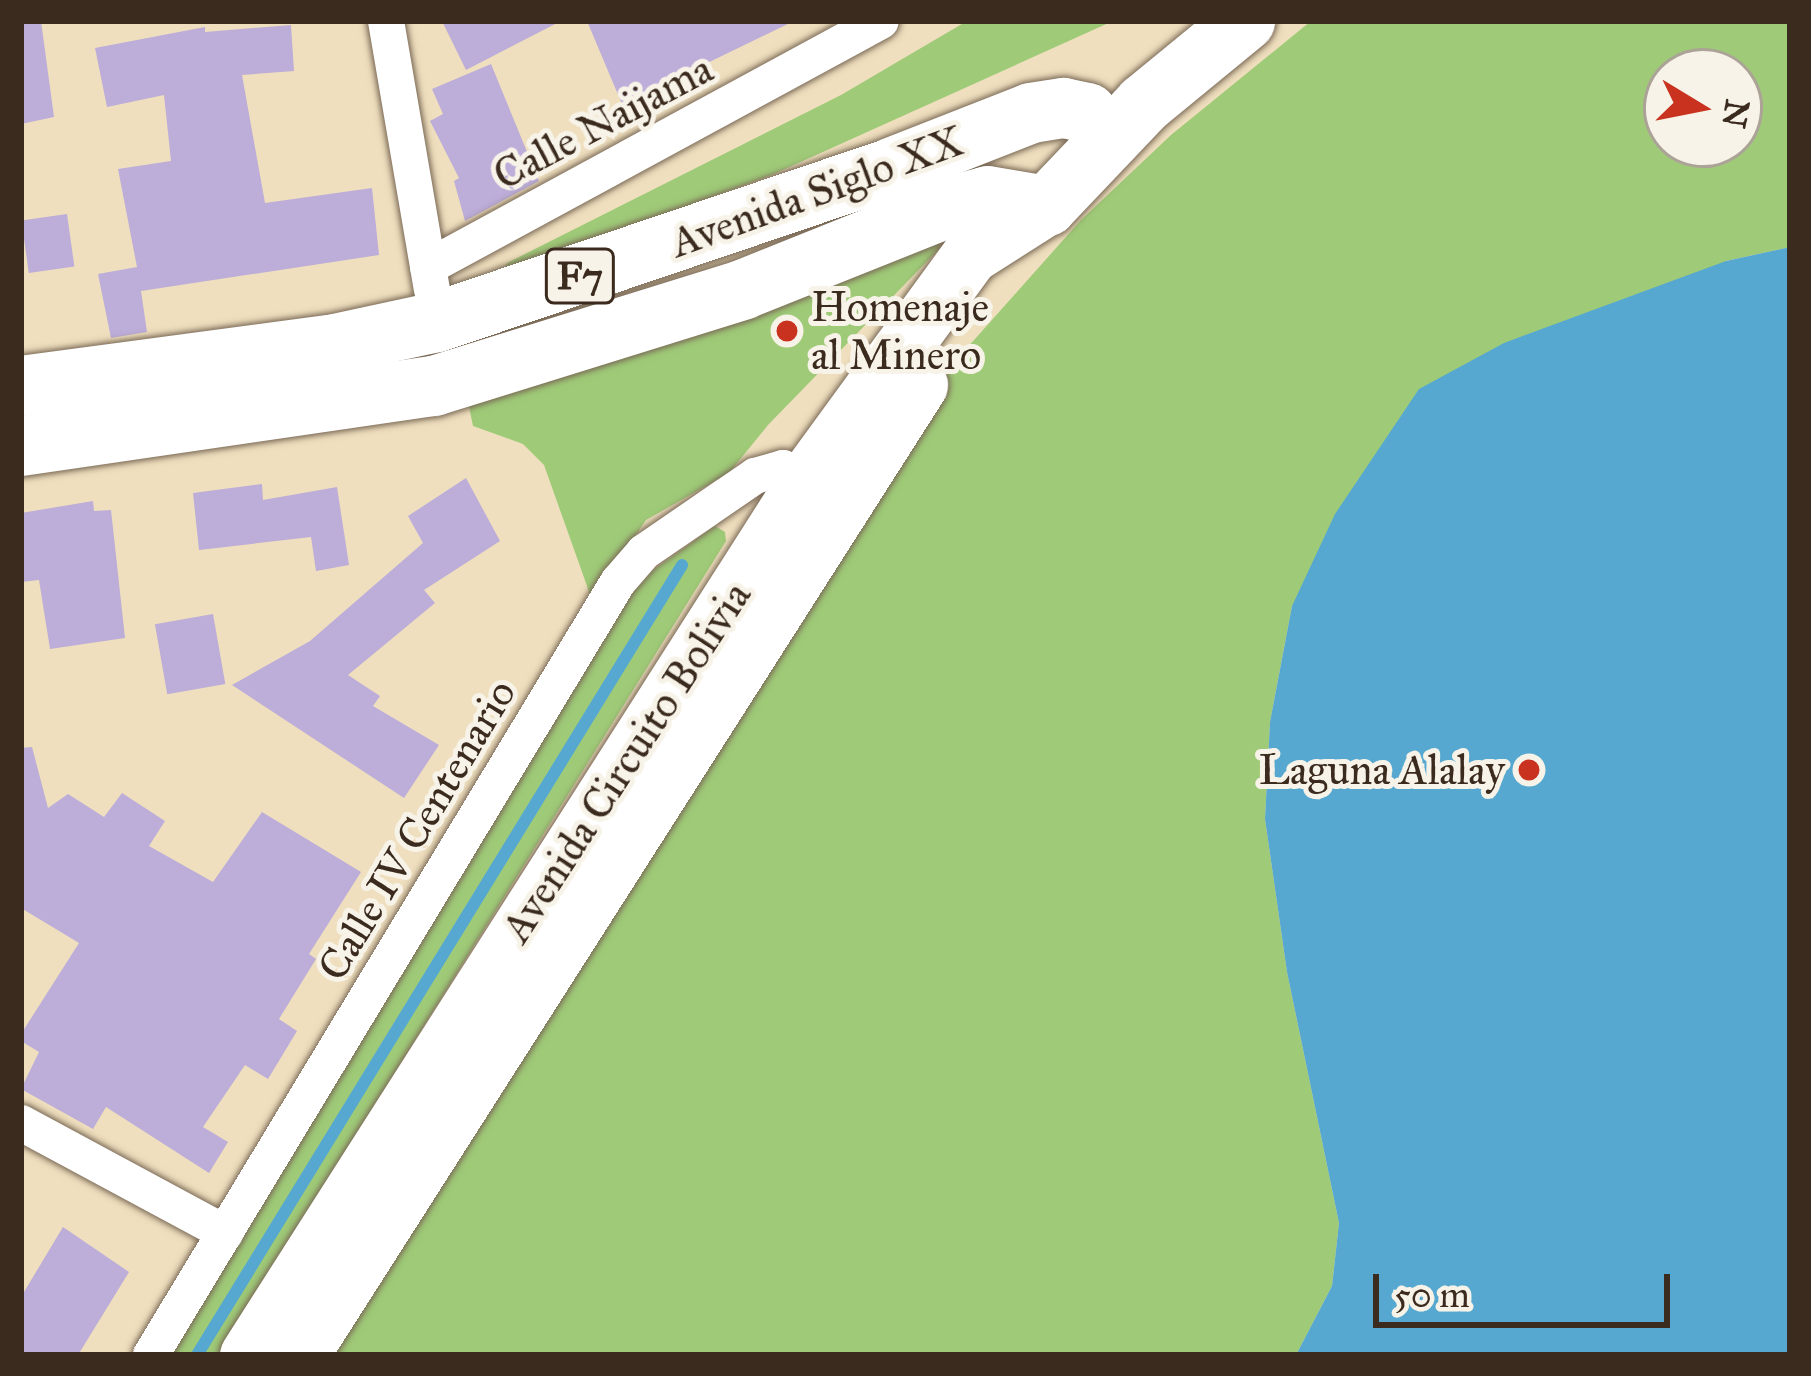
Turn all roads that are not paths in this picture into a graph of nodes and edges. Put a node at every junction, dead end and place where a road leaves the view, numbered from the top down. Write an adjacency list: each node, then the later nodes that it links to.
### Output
1 (386, 21): 6 (street)
2 (881, 21): 6 (street, Calle Naijama)
3 (1245, 21): 4 (highway, Avenida Circuito Bolivia)
4 (1111, 138): 5 (highway, Avenida Circuito Bolivia); 6 (highway, Avenida Siglo XX / F7)
5 (1047, 206): 8 (highway, Avenida Siglo XX / F7); 9 (main road, Avenida Circuito Bolivia)
6 (433, 294): 7 (highway, Avenida Siglo XX / F7)
7 (21, 386)
8 (21, 446)
9 (825, 488): 11 (street, Calle IV Centenario); 13 (main road, Avenida Circuito Bolivia); 14 (main road, Avenida Circuito Bolivia)
10 (21, 1123): 11 (street)
11 (225, 1233): 12 (street, Calle IV Centenario)
12 (151, 1355)
13 (248, 1355)
14 (300, 1355)

